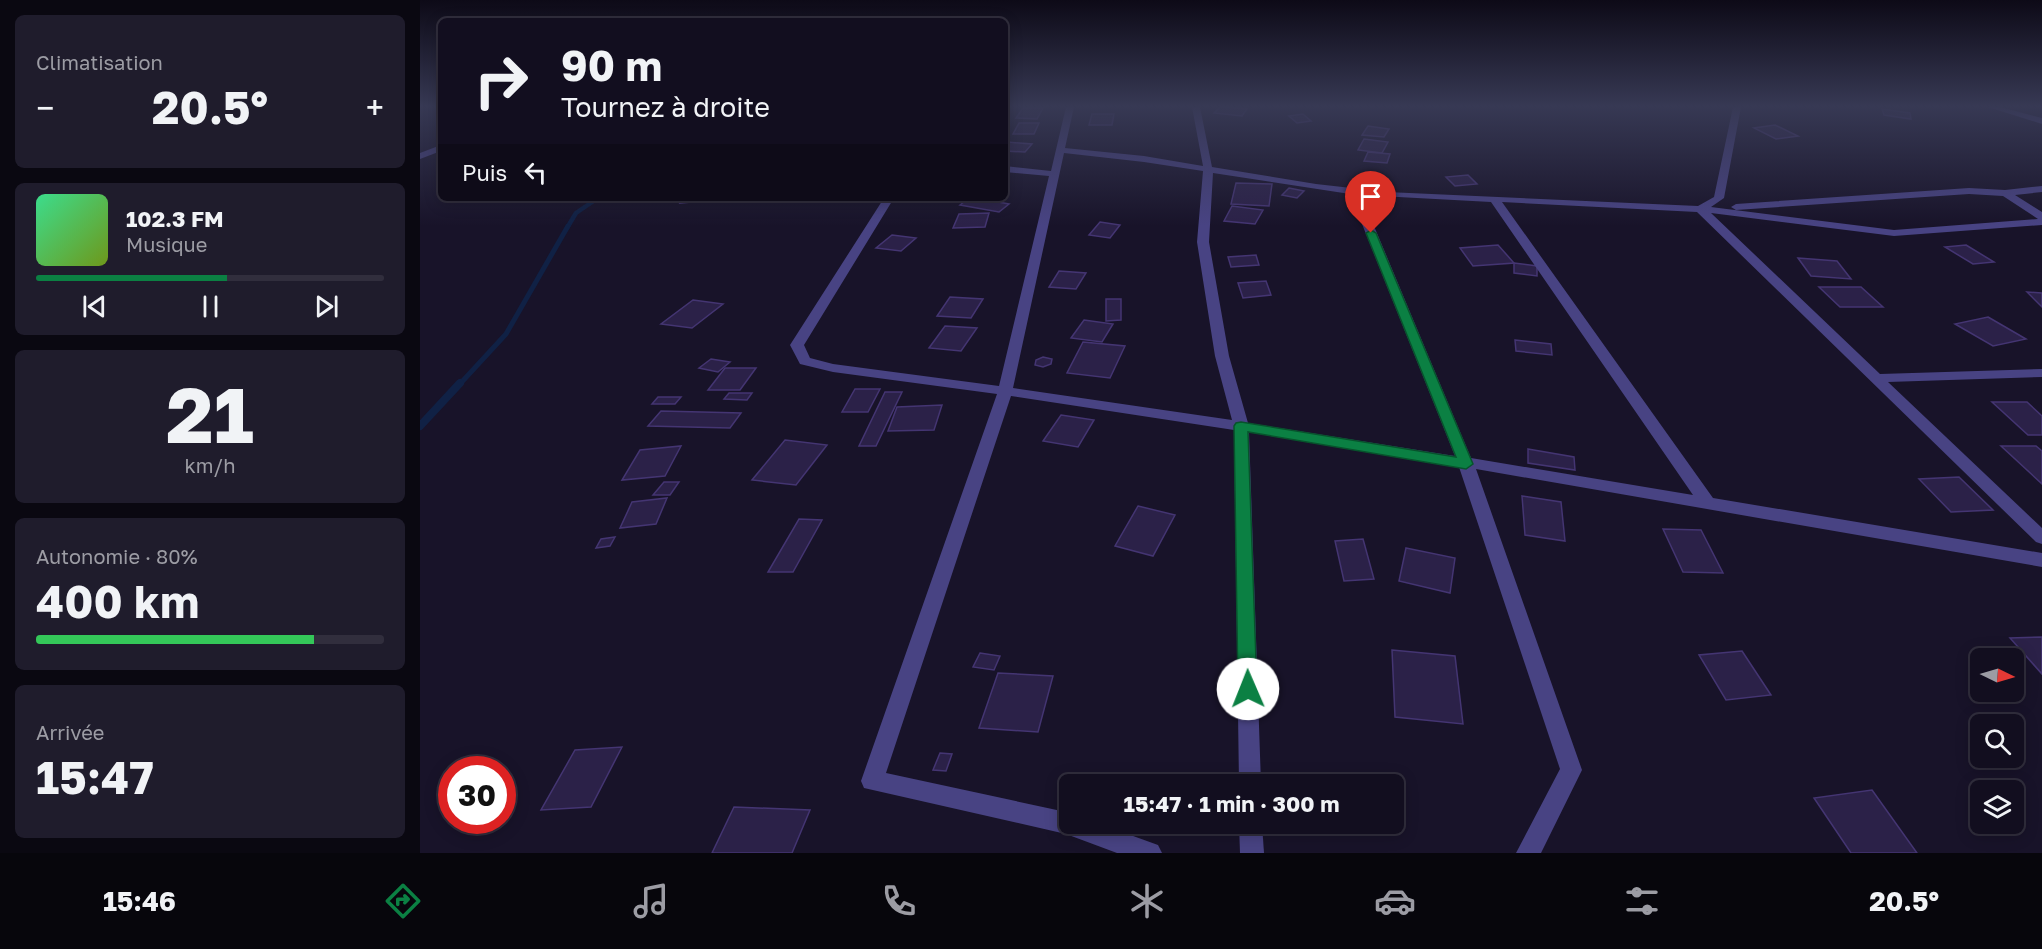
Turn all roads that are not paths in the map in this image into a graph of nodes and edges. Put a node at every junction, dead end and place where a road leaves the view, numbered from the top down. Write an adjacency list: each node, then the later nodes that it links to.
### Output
1 (1061, 147): 5 (street)
2 (1204, 147): 8 (street)
3 (1729, 147): 15 (street)
4 (438, 149): 6 (street)
5 (1060, 150): 8 (street); 9 (street)
6 (420, 156)
7 (1008, 169): 9 (street)
8 (1208, 169): 11 (street); 21 (street)
9 (1055, 174): 20 (street)
10 (2042, 189): 12 (street)
11 (1354, 191): 13 (street); 22 (street)
12 (2005, 194): 15 (street); 16 (street)
13 (1494, 199): 15 (street); 23 (street)
14 (887, 201): 20 (street)
15 (1700, 209): 17 (street); 19 (street)
16 (2042, 217)
17 (2042, 222)
18 (2042, 373): 19 (street)
19 (1875, 378): 24 (street)
20 (1005, 390): 21 (street); 28 (street)
21 (1241, 426): 22 (street); 26 (street)
22 (1466, 464): 23 (street); 30 (street)
23 (1709, 505): 25 (street)
24 (2042, 538)
25 (2042, 560)
26 (1250, 774)
27 (1251, 834): 29 (street)
28 (1150, 853)
29 (1252, 853)
30 (1528, 853)

